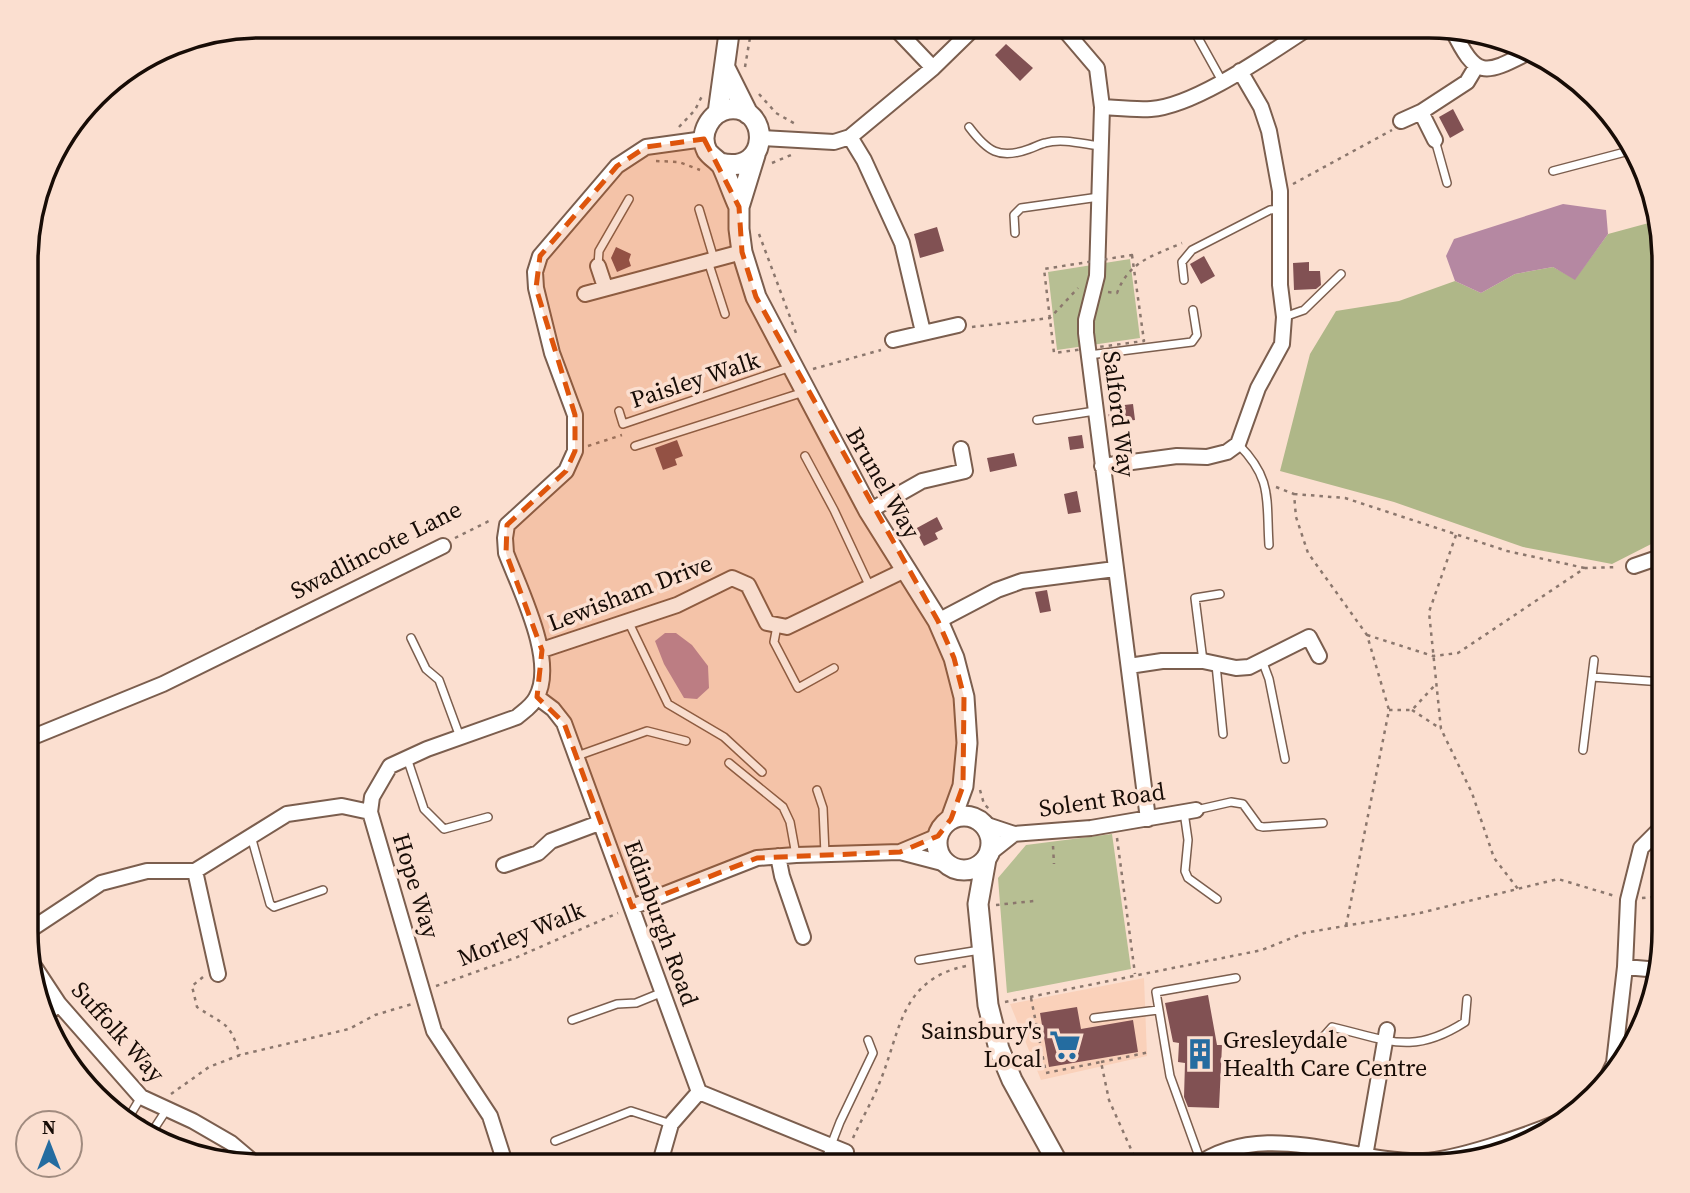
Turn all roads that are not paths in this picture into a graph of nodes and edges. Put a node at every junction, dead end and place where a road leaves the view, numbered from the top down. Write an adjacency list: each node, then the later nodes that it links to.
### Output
1 (728, 38): 10 (street)
2 (906, 39): 11 (street)
3 (963, 39): 11 (street)
4 (1072, 39): 14 (street, Salford Way)
5 (1199, 39): 13 (lane)
6 (1291, 39): 12 (street)
7 (1458, 41): 9 (street)
8 (1519, 57): 9 (street)
9 (1476, 66): 15 (street)
10 (724, 68): 16 (street); 17 (street)
11 (933, 68): 20 (street)
12 (1240, 71): 13 (street); 33 (street)
13 (1222, 81): 14 (street)
14 (1102, 107): 24 (street, Salford Way)
15 (1421, 111): 18 (street); 22 (street)
16 (718, 113): 17 (street); 21 (street)
17 (748, 114): 23 (street)
18 (1401, 121)
19 (969, 127): 24 (lane)
20 (850, 137): 23 (street); 46 (street)
21 (704, 138): 26 (street); 72 (street)
22 (1435, 140): 28 (lane)
23 (758, 146): 26 (street); 31 (street, Brunel Way)
24 (1101, 146): 29 (street, Salford Way)
25 (1623, 153): 27 (lane)
26 (711, 167): 31 (street, Brunel Way)
27 (1553, 171)
28 (1447, 183)
29 (1099, 197): 34 (lane); 48 (street, Salford Way)
30 (629, 199): 37 (lane)
31 (739, 207): 35 (street, Brunel Way)
32 (699, 209): 36 (lane)
33 (1281, 209): 39 (lane); 44 (street)
34 (1015, 233)
35 (742, 251): 36 (street); 49 (street, Brunel Way)
36 (711, 260): 40 (street); 43 (lane)
37 (598, 267): 40 (street)
38 (1341, 274): 44 (lane)
39 (1184, 279)
40 (605, 287): 41 (street)
41 (585, 294)
42 (1193, 310): 48 (lane)
43 (725, 314)
44 (1284, 317): 54 (street)
45 (958, 324): 46 (street)
46 (923, 332): 47 (street)
47 (893, 340)
48 (1088, 352): 52 (street, Salford Way)
49 (801, 369): 50 (street, Brunel Way); 51 (lane, Paisley Walk)
50 (804, 391): 55 (lane); 59 (street, Brunel Way)
51 (619, 411)
52 (1095, 411): 53 (lane); 58 (street, Salford Way)
53 (1037, 419)
54 (1238, 444): 58 (street); 60 (lane)
55 (635, 446)
56 (961, 449): 59 (street)
57 (805, 456): 66 (lane)
58 (1102, 466): 64 (street, Salford Way)
59 (869, 511): 65 (street, Brunel Way)
60 (1269, 545)
61 (443, 546): 83 (street, Swadlincote Lane)
62 (1651, 560): 63 (street)
63 (1634, 566)
64 (1115, 569): 68 (street); 77 (street, Salford Way)
65 (905, 570): 66 (street); 68 (street, Brunel Way)
66 (870, 587): 70 (street)
67 (1220, 594): 76 (lane)
68 (938, 621): 92 (street, Brunel Way)
69 (629, 622): 70 (street, Lewisham Drive); 72 (street, Lewisham Drive); 91 (lane)
70 (777, 626): 78 (lane)
71 (411, 638): 84 (lane)
72 (542, 650): 81 (street)
73 (1319, 656): 74 (street)
74 (1262, 659): 76 (street); 89 (lane)
75 (1594, 660): 79 (lane)
76 (1209, 662): 77 (street); 82 (lane)
77 (1129, 666): 97 (street, Salford Way)
78 (834, 668)
79 (1592, 677): 80 (lane); 86 (lane)
80 (1651, 681)
81 (537, 697): 84 (street, Hope Way); 87 (street, Edinburgh Road)
82 (1223, 734)
83 (39, 735)
84 (460, 737): 88 (street, Hope Way)
85 (686, 741): 87 (lane)
86 (1583, 750)
87 (575, 757): 100 (street, Edinburgh Road)
88 (407, 758): 95 (street, Hope Way); 96 (lane)
89 (1285, 759)
90 (729, 762): 108 (lane)
91 (762, 772)
92 (963, 786): 98 (street, Brunel Way); 99 (street, Brunel Way)
93 (817, 790): 107 (lane)
94 (1190, 811): 97 (street, Solent Road); 101 (lane); 115 (lane)
95 (370, 812): 103 (street); 149 (street, Hope Way)
96 (488, 817)
97 (1148, 818): 102 (street, Solent Road)
98 (951, 819): 99 (street); 104 (street)
99 (981, 822): 102 (street, Solent Road); 110 (street)
100 (599, 823): 111 (street); 117 (street, Edinburgh Road)
101 (1324, 823)
102 (1014, 834): 110 (street, Solent Road)
103 (251, 835): 113 (street); 114 (lane)
104 (938, 835): 106 (street); 112 (street)
105 (1651, 838): 122 (street)
106 (900, 852): 107 (street); 112 (street)
107 (825, 854): 108 (street)
108 (796, 855): 109 (street)
109 (778, 856): 117 (street); 119 (street)
110 (988, 856): 112 (street); 116 (street)
111 (504, 865)
112 (950, 866): 116 (street)
113 (195, 871): 118 (street); 124 (street)
114 (323, 890)
115 (1217, 899)
116 (990, 902): 120 (street)
117 (632, 907): 127 (street, Edinburgh Road)
118 (39, 924)
119 (803, 937)
120 (984, 956): 121 (lane); 152 (street)
121 (919, 960)
122 (1625, 967): 123 (street); 137 (street)
123 (1648, 969)
124 (217, 970)
125 (1236, 978): 131 (lane)
126 (45, 982): 129 (street, Suffolk Way)
127 (663, 992): 133 (lane); 138 (street, Edinburgh Road)
128 (1467, 999): 135 (lane)
129 (59, 1004): 130 (street); 139 (street, Suffolk Way)
130 (52, 1009)
131 (1158, 1010): 132 (lane); 153 (lane)
132 (1094, 1018)
133 (572, 1020)
134 (1324, 1036): 135 (lane)
135 (1386, 1036): 156 (street)
136 (868, 1040): 147 (lane)
137 (1615, 1053)
138 (699, 1092): 142 (street); 147 (street)
139 (141, 1097): 140 (street, Suffolk Way); 141 (lane)
140 (162, 1107): 143 (lane); 148 (street, Suffolk Way)
141 (132, 1112)
142 (671, 1124): 145 (lane); 150 (street)
143 (154, 1126)
144 (1518, 1136): 146 (street)
145 (555, 1141)
146 (1483, 1148)
147 (839, 1149): 151 (lane)
148 (243, 1153)
149 (501, 1154)
150 (662, 1154)
151 (835, 1154)
152 (1053, 1154)
153 (1195, 1154)
154 (1222, 1154): 155 (street)
155 (1354, 1154)
156 (1365, 1154)

